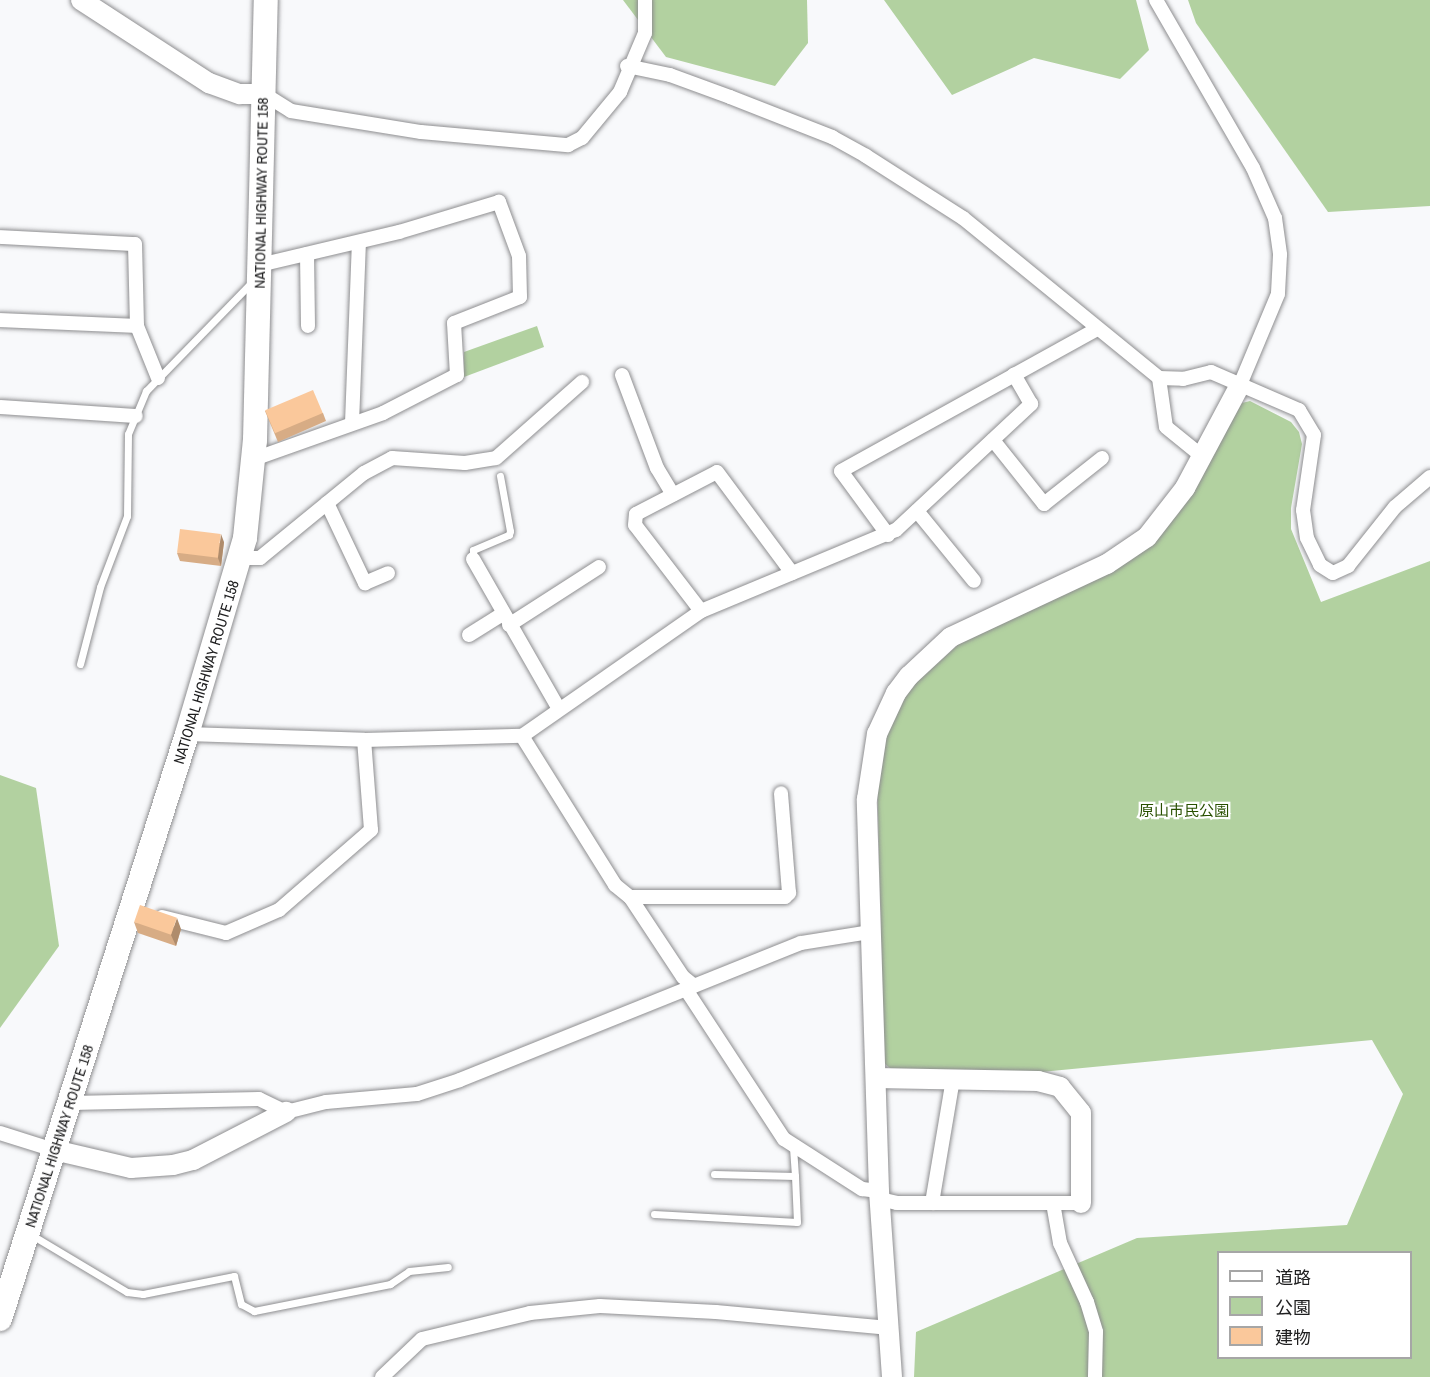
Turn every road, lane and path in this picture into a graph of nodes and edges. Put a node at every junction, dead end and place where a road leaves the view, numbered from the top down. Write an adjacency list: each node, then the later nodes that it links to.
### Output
1 (81, 0): 6 (street)
2 (266, 0): 6 (highway, NATIONAL HIGHWAY ROUTE 158)
3 (645, 0): 5 (street)
4 (1156, 0): 20 (street)
5 (627, 66): 6 (street); 14 (street)
6 (264, 94): 10 (highway, NATIONAL HIGHWAY ROUTE 158)
7 (0, 237): 12 (street)
8 (359, 242): 9 (street); 23 (street); 23 (street)
9 (307, 254): 10 (street); 13 (street)
10 (259, 270): 17 (lane); 27 (highway, NATIONAL HIGHWAY ROUTE 158)
11 (0, 320): 12 (street)
12 (137, 326): 17 (street)
13 (308, 326)
14 (1097, 329): 16 (street); 18 (street)
15 (622, 375): 30 (street)
16 (1014, 375): 24 (street); 33 (street)
17 (158, 378): 22 (lane)
18 (1159, 378): 20 (street); 26 (street)
19 (582, 382): 31 (street)
20 (1240, 385): 26 (street); 29 (street)
21 (0, 407): 22 (street)
22 (136, 416): 43 (lane)
23 (352, 423): 27 (street)
24 (993, 440): 25 (street); 32 (street)
25 (1102, 458)
26 (1203, 458): 51 (street)
27 (254, 459): 34 (highway, NATIONAL HIGHWAY ROUTE 158)
28 (500, 476): 35 (lane)
29 (1430, 477)
30 (673, 495): 38 (street); 40 (street)
31 (327, 503): 34 (street); 37 (street)
32 (917, 511): 33 (street); 39 (street)
33 (888, 535): 38 (street)
34 (240, 558): 45 (highway, NATIONAL HIGHWAY ROUTE 158)
35 (473, 559): 41 (street)
36 (599, 567): 41 (street)
37 (387, 573)
38 (792, 573): 40 (street)
39 (974, 581)
40 (702, 611): 44 (street)
41 (506, 619): 42 (street); 44 (street)
42 (469, 635)
43 (80, 664)
44 (559, 710): 46 (street)
45 (188, 734): 47 (street); 50 (highway, NATIONAL HIGHWAY ROUTE 158)
46 (522, 736): 47 (street); 49 (street)
47 (364, 740): 50 (street)
48 (781, 793): 49 (street)
49 (630, 897): 52 (street)
50 (141, 912): 55 (highway, NATIONAL HIGHWAY ROUTE 158)
51 (870, 932): 52 (street); 53 (street)
52 (690, 988): 56 (street); 58 (street)
53 (876, 1078): 54 (street); 62 (street)
54 (953, 1079): 63 (street); 65 (street)
55 (71, 1103): 56 (street); 59 (highway, NATIONAL HIGHWAY ROUTE 158)
56 (286, 1112): 59 (street)
57 (0, 1133): 59 (street)
58 (793, 1146): 61 (lane); 62 (street)
59 (54, 1150): 67 (highway, NATIONAL HIGHWAY ROUTE 158)
60 (714, 1174): 61 (lane)
61 (795, 1176): 66 (lane)
62 (880, 1195): 63 (street); 70 (street)
63 (932, 1203): 64 (street)
64 (1053, 1203): 65 (street); 73 (street)
65 (1080, 1203)
66 (654, 1214)
67 (28, 1232): 68 (lane); 69 (highway, NATIONAL HIGHWAY ROUTE 158)
68 (448, 1267)
69 (0, 1319)
70 (888, 1328): 71 (street); 72 (street)
71 (382, 1377)
72 (891, 1377)
73 (1095, 1377)

